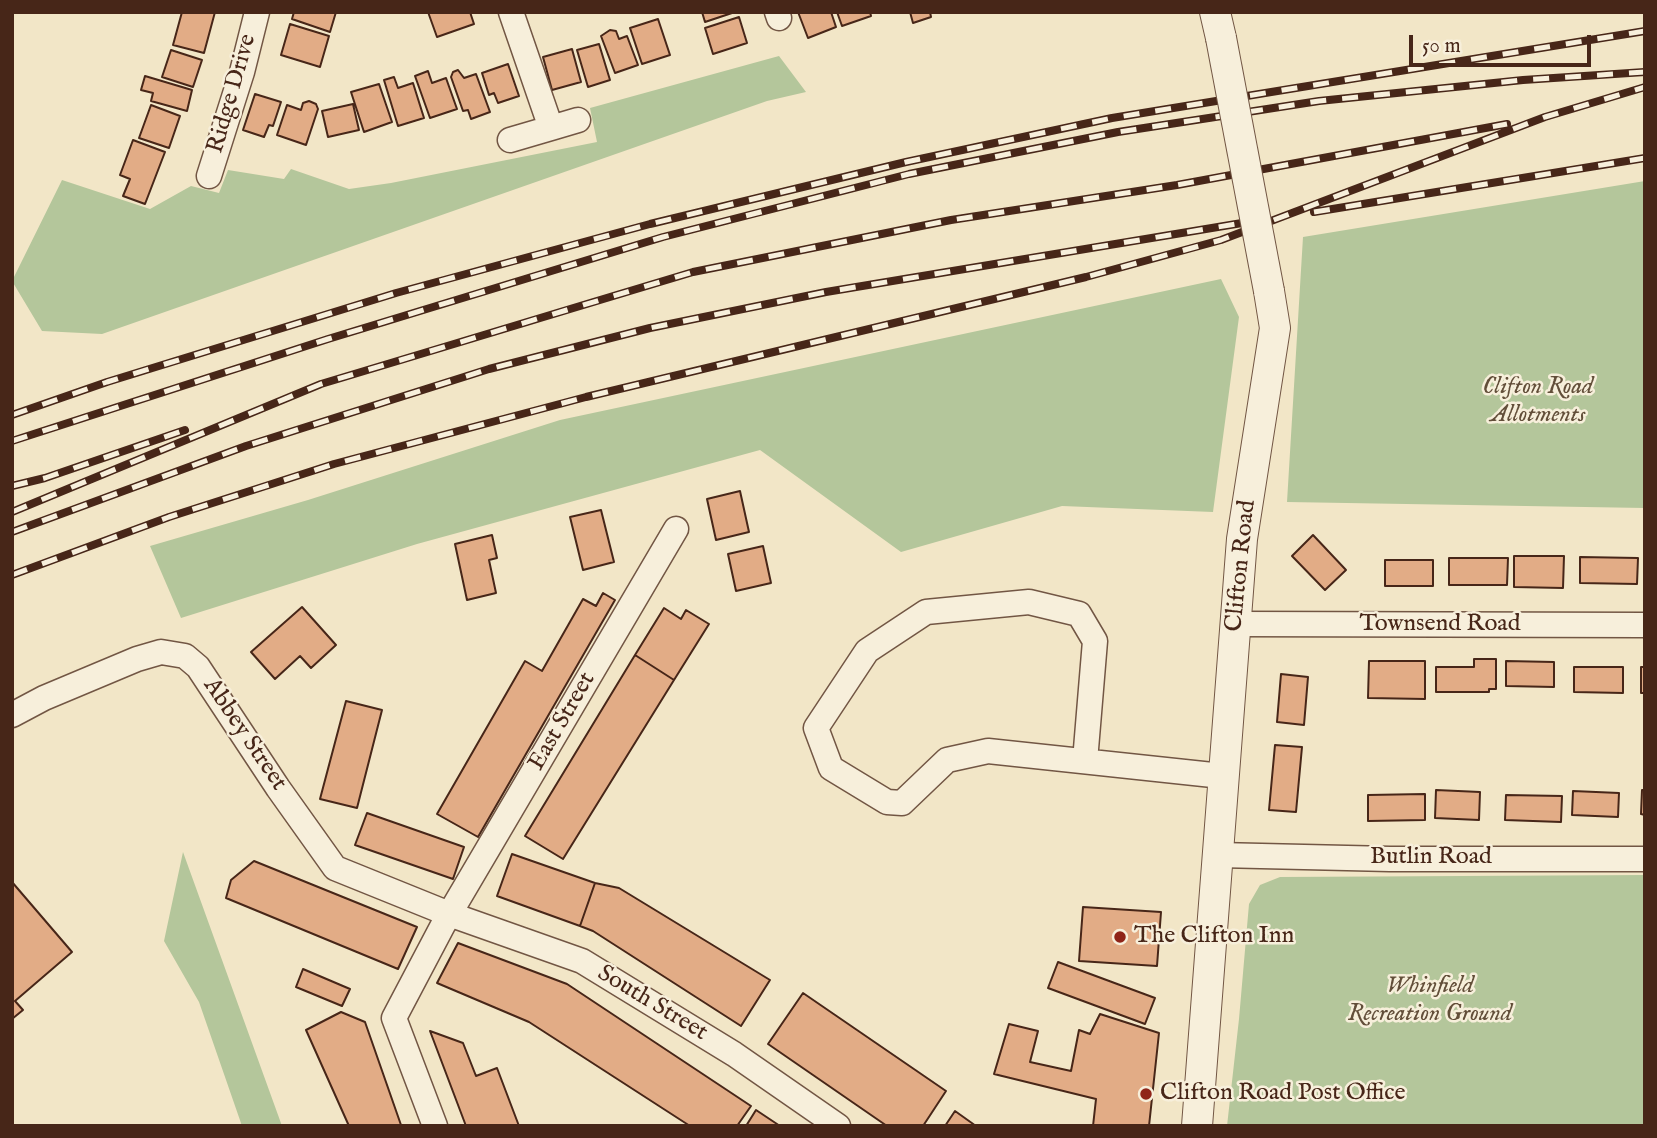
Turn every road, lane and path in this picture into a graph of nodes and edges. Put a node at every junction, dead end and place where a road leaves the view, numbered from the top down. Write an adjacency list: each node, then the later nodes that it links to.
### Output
1 (257, 12): 7 (street, Ridge Drive)
2 (511, 12): 5 (street)
3 (1218, 25): 9 (street, Clifton Road, bridge)
4 (578, 120): 5 (street)
5 (551, 128): 6 (street)
6 (510, 140)
7 (209, 176)
8 (676, 529): 16 (street, East Street)
9 (1236, 624): 10 (street, Townsend Road); 13 (street, Clifton Road)
10 (1645, 625)
11 (12, 715): 16 (street, Abbey Street)
12 (1085, 761): 12 (street); 13 (street)
13 (1222, 776): 14 (street, Clifton Road)
14 (1218, 855): 15 (street, Butlin Road); 19 (street, Clifton Road)
15 (1645, 859)
16 (449, 914): 17 (street, East Street); 18 (street, South Street)
17 (435, 1126)
18 (838, 1126)
19 (1197, 1126)

